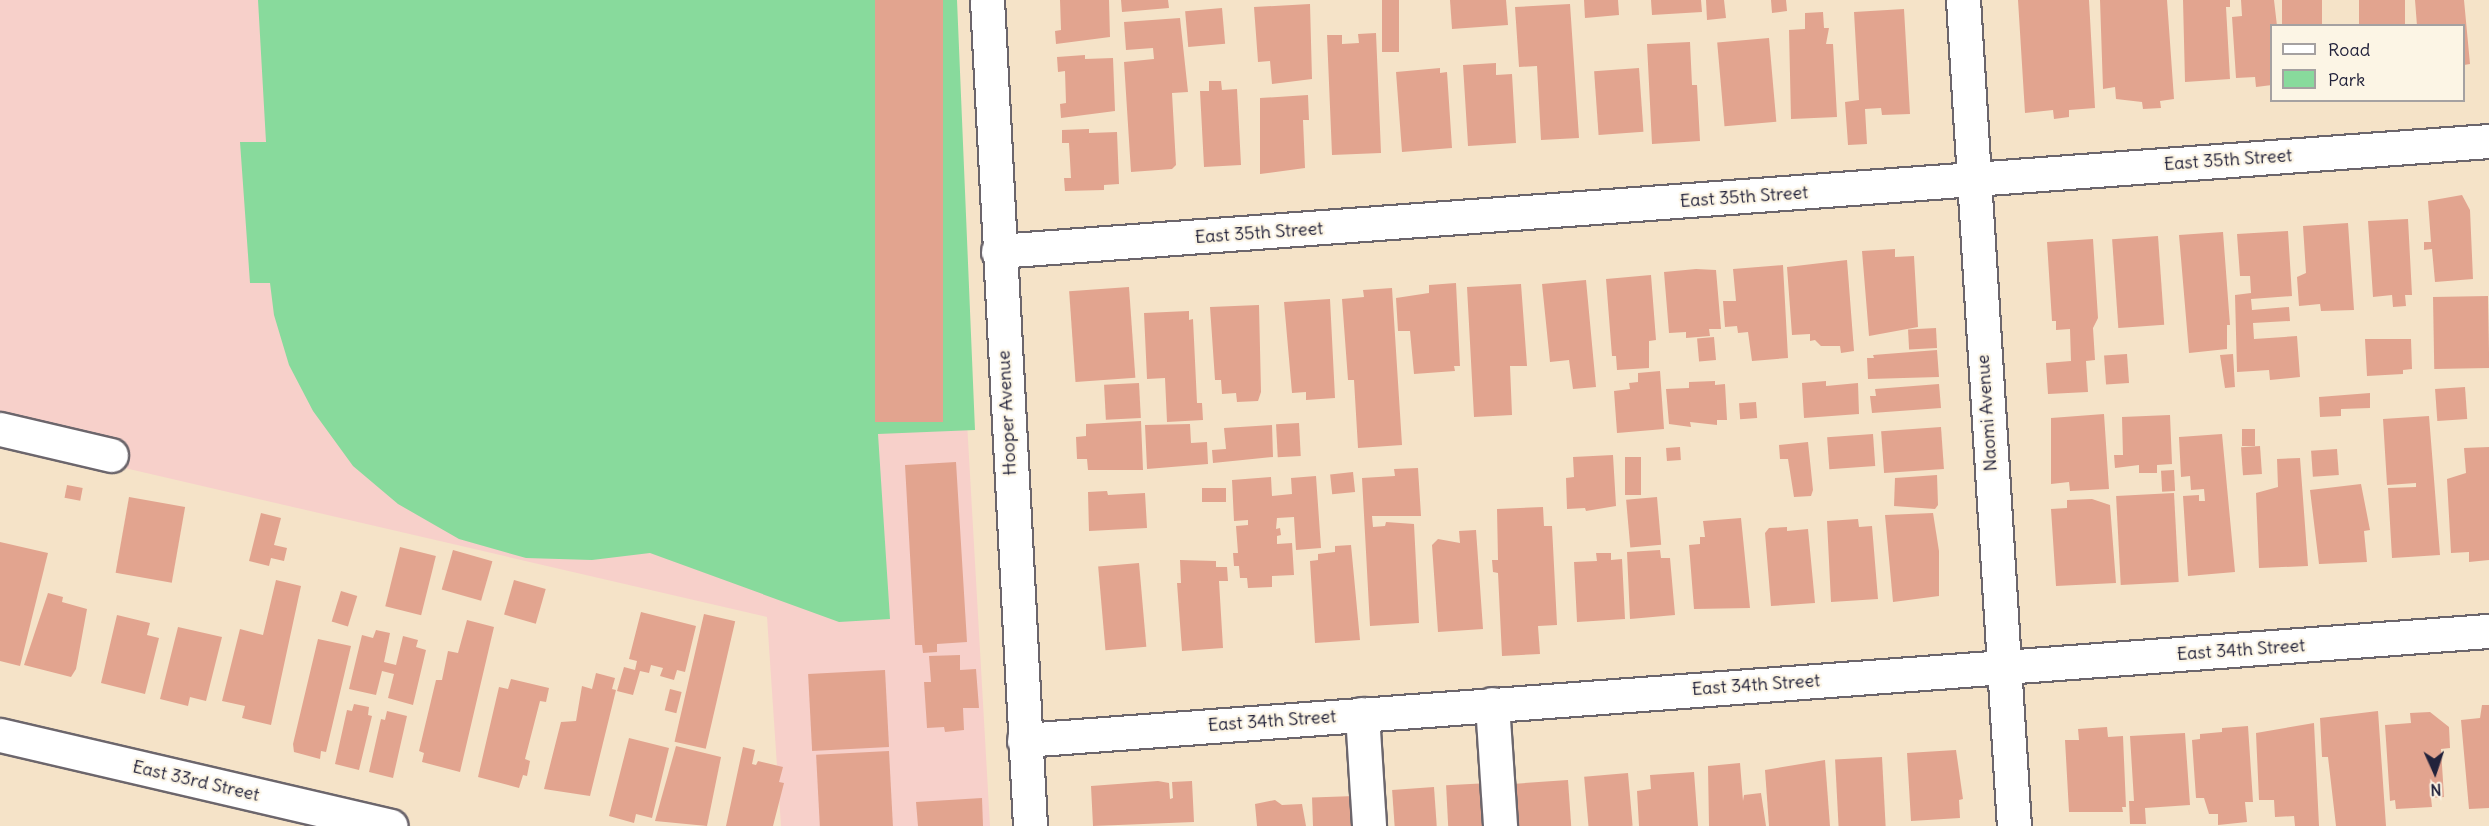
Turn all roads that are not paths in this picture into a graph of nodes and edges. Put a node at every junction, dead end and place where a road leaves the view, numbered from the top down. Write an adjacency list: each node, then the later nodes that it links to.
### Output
1 (987, 0): 5 (street, Hooper Avenue)
2 (1963, 0): 4 (street, Naomi Avenue)
3 (2489, 141): 4 (street, East 35th Street)
4 (1972, 179): 5 (street, East 35th Street); 9 (street, Naomi Avenue)
5 (998, 251): 13 (street, Hooper Avenue)
6 (0, 429): 7 (street)
7 (111, 455)
8 (2489, 631): 9 (street, East 34th Street)
9 (2005, 668): 10 (street, East 34th Street); 18 (street, Naomi Avenue)
10 (1492, 704): 11 (street, East 34th Street); 17 (street)
11 (1362, 714): 13 (street, East 34th Street); 16 (street)
12 (0, 735): 14 (street, East 33rd Street)
13 (1024, 740): 15 (street, Hooper Avenue)
14 (391, 826)
15 (1030, 826)
16 (1369, 826)
17 (1500, 826)
18 (2014, 826)

